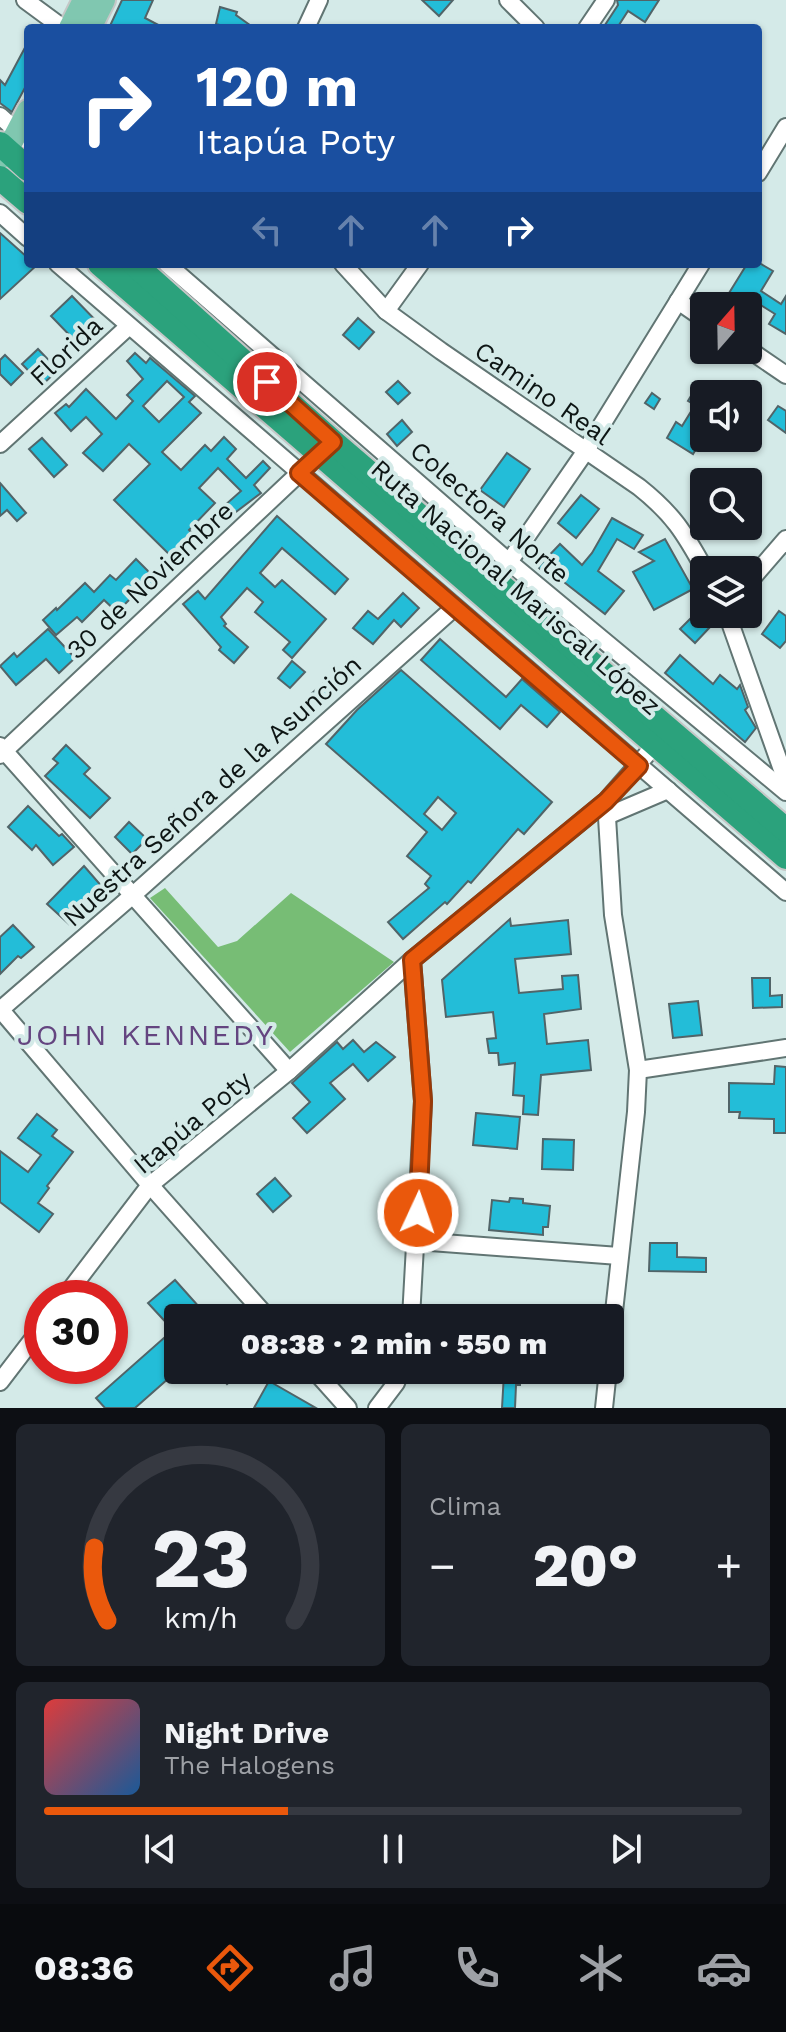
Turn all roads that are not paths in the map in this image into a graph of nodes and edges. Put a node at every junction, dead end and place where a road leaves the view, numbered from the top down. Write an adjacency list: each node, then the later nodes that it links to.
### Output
1 (25, 0): 7 (street)
2 (84, 0): 8 (main road)
3 (104, 0): 9 (main road)
4 (319, 0): 10 (street)
5 (508, 0): 11 (street)
6 (606, 0): 12 (street)
7 (58, 24)
8 (72, 24)
9 (92, 24)
10 (308, 24)
11 (532, 24)
12 (590, 24)
13 (0, 116): 16 (street)
14 (24, 120): 16 (main road)
15 (786, 127): 18 (street)
16 (13, 145): 17 (highway)
17 (24, 163)
18 (762, 166)
19 (0, 178): 20 (highway)
20 (24, 199)
21 (0, 213): 22 (street)
22 (24, 234)
23 (63, 268): 33 (street)
24 (105, 268): 37 (highway, Ruta Nacional Mariscal López)
25 (138, 268): 37 (highway, Ruta Nacional Mariscal López)
26 (172, 268): 42 (street, Colectora Norte)
27 (347, 268): 32 (street, Camino Real)
28 (417, 268): 32 (street)
29 (699, 268): 30 (street)
30 (678, 301): 31 (street); 38 (street)
31 (690, 309)
32 (386, 311): 38 (street, Camino Real)
33 (129, 326): 36 (street, Florida); 39 (street)
34 (762, 359): 35 (street)
35 (786, 375)
36 (0, 444)
37 (326, 448): 39 (street, 30 de Noviembre); 46 (highway, Ruta Nacional Mariscal López); 54 (highway, Ruta Nacional Mariscal López)
38 (585, 452): 41 (street, Camino Real); 42 (street)
39 (299, 473): 44 (street); 47 (street, 30 de Noviembre)
40 (786, 539): 43 (street)
41 (698, 556)
42 (509, 562): 51 (street, Colectora Norte)
43 (762, 567)
44 (455, 607): 48 (street); 58 (street, Nuestra Señora de la Asunción)
45 (732, 628): 49 (street)
46 (655, 745): 48 (street, Itapúa Poty); 53 (highway, Ruta Nacional Mariscal López)
47 (1, 750): 58 (street)
48 (639, 766): 50 (street); 52 (street, Itapúa Poty)
49 (786, 781)
50 (668, 790): 52 (street); 55 (street)
51 (786, 792)
52 (607, 808): 59 (street, Itapúa Poty); 62 (street)
53 (749, 825): 55 (street); 56 (highway, Ruta Nacional Mariscal López)
54 (786, 830)
55 (732, 845): 57 (street)
56 (786, 857)
57 (786, 892)
58 (133, 895): 60 (street, Nuestra Señora de la Asunción); 63 (street)
59 (412, 960): 63 (street, Itapúa Poty); 65 (street)
60 (0, 1010): 64 (street)
61 (786, 1048): 62 (street)
62 (638, 1070): 66 (street)
63 (289, 1071): 64 (street, Itapúa Poty)
64 (150, 1185): 67 (street, Itapúa Poty); 68 (street)
65 (417, 1241): 66 (street); 69 (street)
66 (619, 1256): 70 (street)
67 (78, 1280)
68 (256, 1304)
69 (412, 1304)
70 (614, 1304)
71 (24, 1351): 72 (street)
72 (0, 1382)
73 (327, 1384): 76 (street)
74 (395, 1384): 77 (street)
75 (607, 1384): 78 (street)
76 (348, 1408)
77 (377, 1408)
78 (604, 1408)

